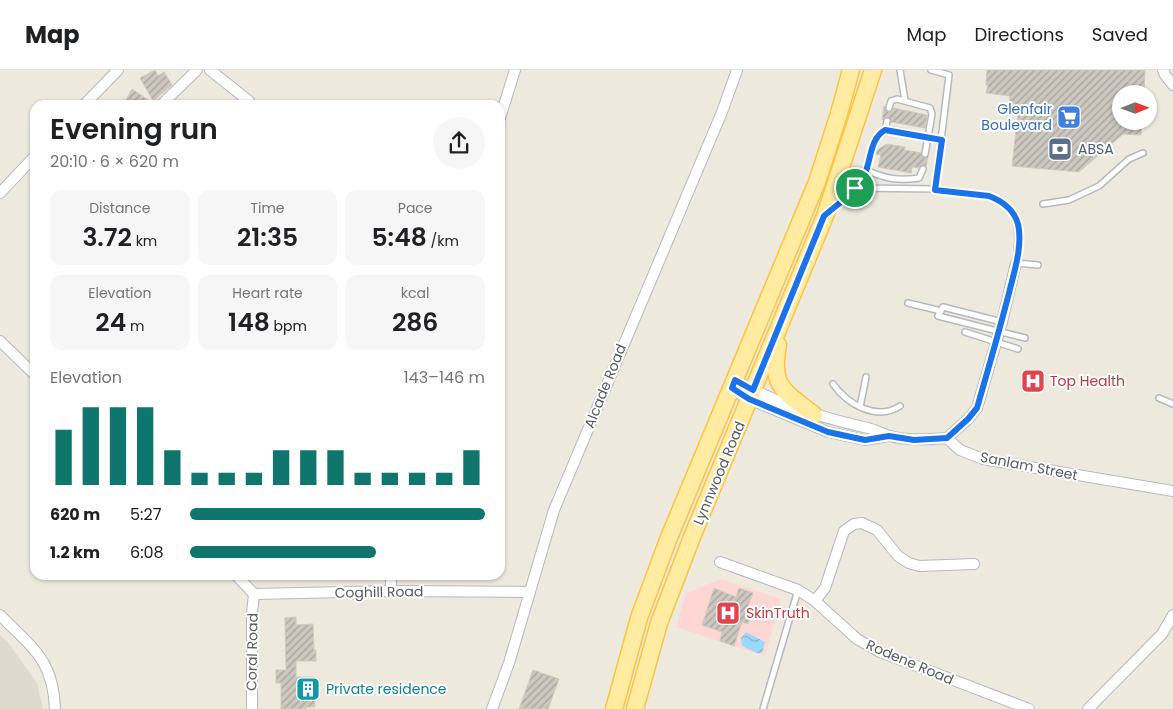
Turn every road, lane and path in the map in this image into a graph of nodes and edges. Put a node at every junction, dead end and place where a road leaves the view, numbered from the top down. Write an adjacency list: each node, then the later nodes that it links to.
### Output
1 (118, 70): 12 (street)
2 (197, 70): 13 (street)
3 (210, 70): 14 (street)
4 (515, 70): 16 (street)
5 (736, 70): 64 (street, Alcade Road)
6 (851, 70): 47 (main road, Lynnwood Road)
7 (873, 70): 31 (main road, Lynnwood Road)
8 (900, 70): 15 (lane)
9 (931, 70): 21 (lane)
10 (1164, 70): 11 (street)
11 (1173, 85)
12 (89, 100)
13 (166, 100)
14 (248, 100)
15 (905, 101): 17 (lane); 20 (lane)
16 (505, 102)
17 (889, 108)
18 (887, 121): 19 (lane)
19 (885, 130): 20 (lane); 26 (lane)
20 (928, 138): 21 (lane); 23 (lane)
21 (942, 140): 28 (lane)
22 (1143, 153): 30 (lane)
23 (925, 154)
24 (30, 161): 29 (street)
25 (922, 169): 26 (lane)
26 (866, 170): 27 (lane)
27 (855, 188): 28 (lane); 31 (lane)
28 (935, 190): 32 (lane)
29 (0, 192)
30 (1043, 204)
31 (824, 216): 37 (main road, Lynnwood Road)
32 (1016, 263): 33 (lane); 38 (street)
33 (1038, 265)
34 (908, 303): 35 (lane)
35 (941, 311): 36 (lane); 39 (lane)
36 (970, 314): 38 (lane); 39 (lane)
37 (782, 321): 49 (main road, Lynnwood Road); 54 (main road)
38 (1002, 322): 41 (street)
39 (967, 324): 41 (lane)
40 (965, 332): 41 (lane)
41 (997, 338): 42 (lane); 44 (lane); 56 (street)
42 (1025, 338)
43 (0, 341): 45 (street)
44 (1018, 349)
45 (30, 370)
46 (866, 377): 53 (lane)
47 (733, 384): 49 (street); 72 (main road, Lynnwood Road)
48 (833, 384): 53 (lane)
49 (751, 394): 54 (street); 55 (street); 73 (main road, Lynnwood Road)
50 (1160, 398): 51 (lane)
51 (1173, 404)
52 (900, 406): 53 (lane)
53 (860, 407)
54 (814, 415): 55 (street)
55 (889, 436): 56 (street)
56 (947, 438): 57 (street, Sanlam Street)
57 (1173, 492)
58 (720, 562): 62 (street, Rodene Road)
59 (974, 564): 66 (street)
60 (241, 580): 65 (street)
61 (390, 580): 63 (street)
62 (798, 590): 66 (street, Rodene Road); 74 (lane)
63 (391, 591): 64 (street, Coghill Road); 65 (street, Coghill Road)
64 (530, 592): 71 (street, Alcade Road)
65 (254, 594): 70 (street, Coral Road)
66 (814, 601): 75 (street, Rodene Road)
67 (0, 615): 69 (street)
68 (1173, 615): 76 (street)
69 (55, 709)
70 (252, 709)
71 (492, 709)
72 (614, 709)
73 (635, 709)
74 (763, 709)
75 (1029, 709)
76 (1088, 709)

